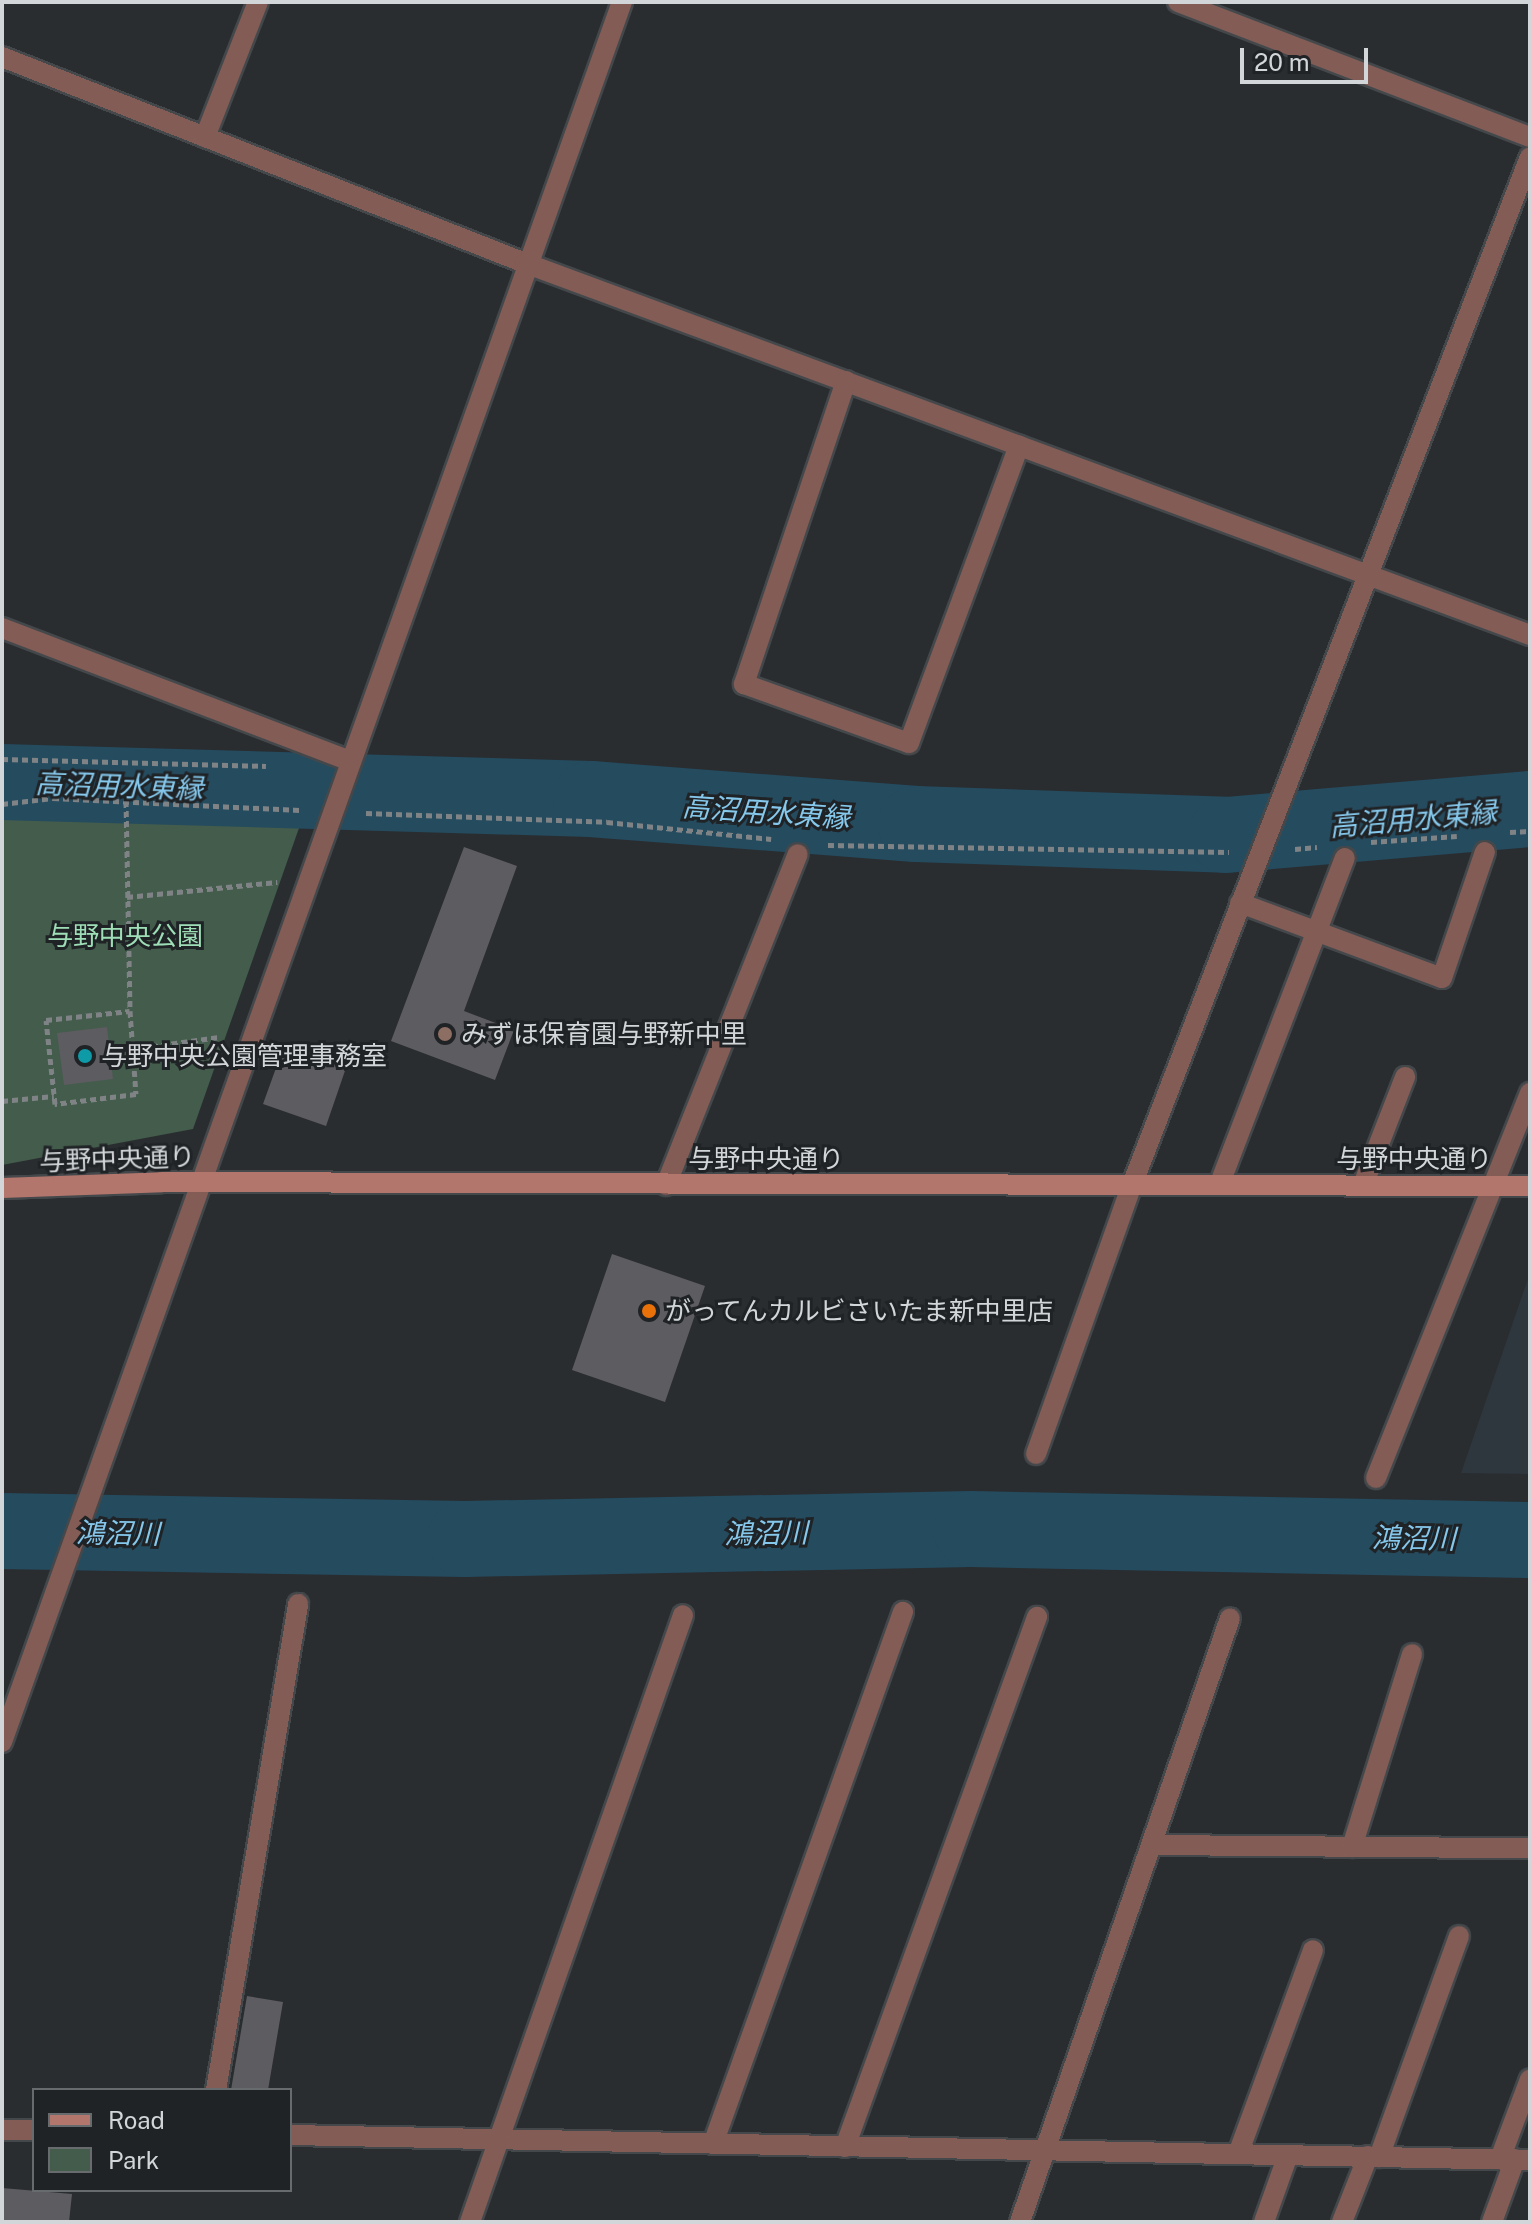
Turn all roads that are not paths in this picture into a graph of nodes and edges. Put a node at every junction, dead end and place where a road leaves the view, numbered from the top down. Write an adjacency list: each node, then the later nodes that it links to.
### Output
1 (258, 2): 5 (street)
2 (622, 2): 8 (street)
3 (1178, 2): 6 (street)
4 (2, 57): 5 (street)
5 (205, 137): 8 (street)
6 (1530, 137)
7 (1530, 157): 11 (street)
8 (525, 263): 9 (street); 14 (street)
9 (846, 381): 10 (street); 10 (street)
10 (1019, 446): 11 (street)
11 (1370, 575): 13 (street); 18 (street)
12 (2, 628): 14 (street)
13 (1530, 635)
14 (348, 768): 22 (street)
15 (793, 847): 24 (street)
16 (1340, 852): 19 (street)
17 (1485, 852): 19 (street)
18 (1240, 903): 19 (street); 25 (street)
19 (1319, 932): 23 (street)
20 (1405, 1077): 26 (street)
21 (1530, 1093): 27 (street)
22 (201, 1182): 24 (street, 与野中央通り); 29 (street, 与野中央通り); 38 (street)
23 (1220, 1183): 25 (street, 与野中央通り); 26 (street, 与野中央通り)
24 (666, 1185): 25 (street, 与野中央通り)
25 (1132, 1185): 30 (street)
26 (1363, 1185): 27 (street, 与野中央通り)
27 (1489, 1186): 28 (street, 与野中央通り); 31 (street)
28 (1530, 1186)
29 (2, 1188)
30 (1036, 1454)
31 (1376, 1478)
32 (298, 1604): 45 (street)
33 (903, 1612): 50 (street)
34 (683, 1615): 49 (street)
35 (1037, 1617): 51 (street)
36 (1230, 1618): 39 (street)
37 (1412, 1654): 40 (street)
38 (2, 1742)
39 (1152, 1845): 40 (street); 52 (street)
40 (1352, 1847): 41 (street)
41 (1530, 1848)
42 (1459, 1936): 55 (street)
43 (1313, 1950): 53 (street)
44 (1530, 2079): 56 (street)
45 (216, 2088)
46 (2, 2130): 47 (street)
47 (32, 2130)
48 (292, 2135): 49 (street)
49 (499, 2139): 50 (street); 57 (street)
50 (713, 2144): 51 (street)
51 (845, 2147): 52 (street)
52 (1045, 2150): 53 (street); 58 (street)
53 (1238, 2154): 54 (street)
54 (1288, 2155): 55 (street); 59 (street)
55 (1373, 2157): 56 (street); 60 (street)
56 (1515, 2159): 61 (street)
57 (470, 2222)
58 (1020, 2222)
59 (1264, 2222)
60 (1342, 2222)
61 (1492, 2222)

